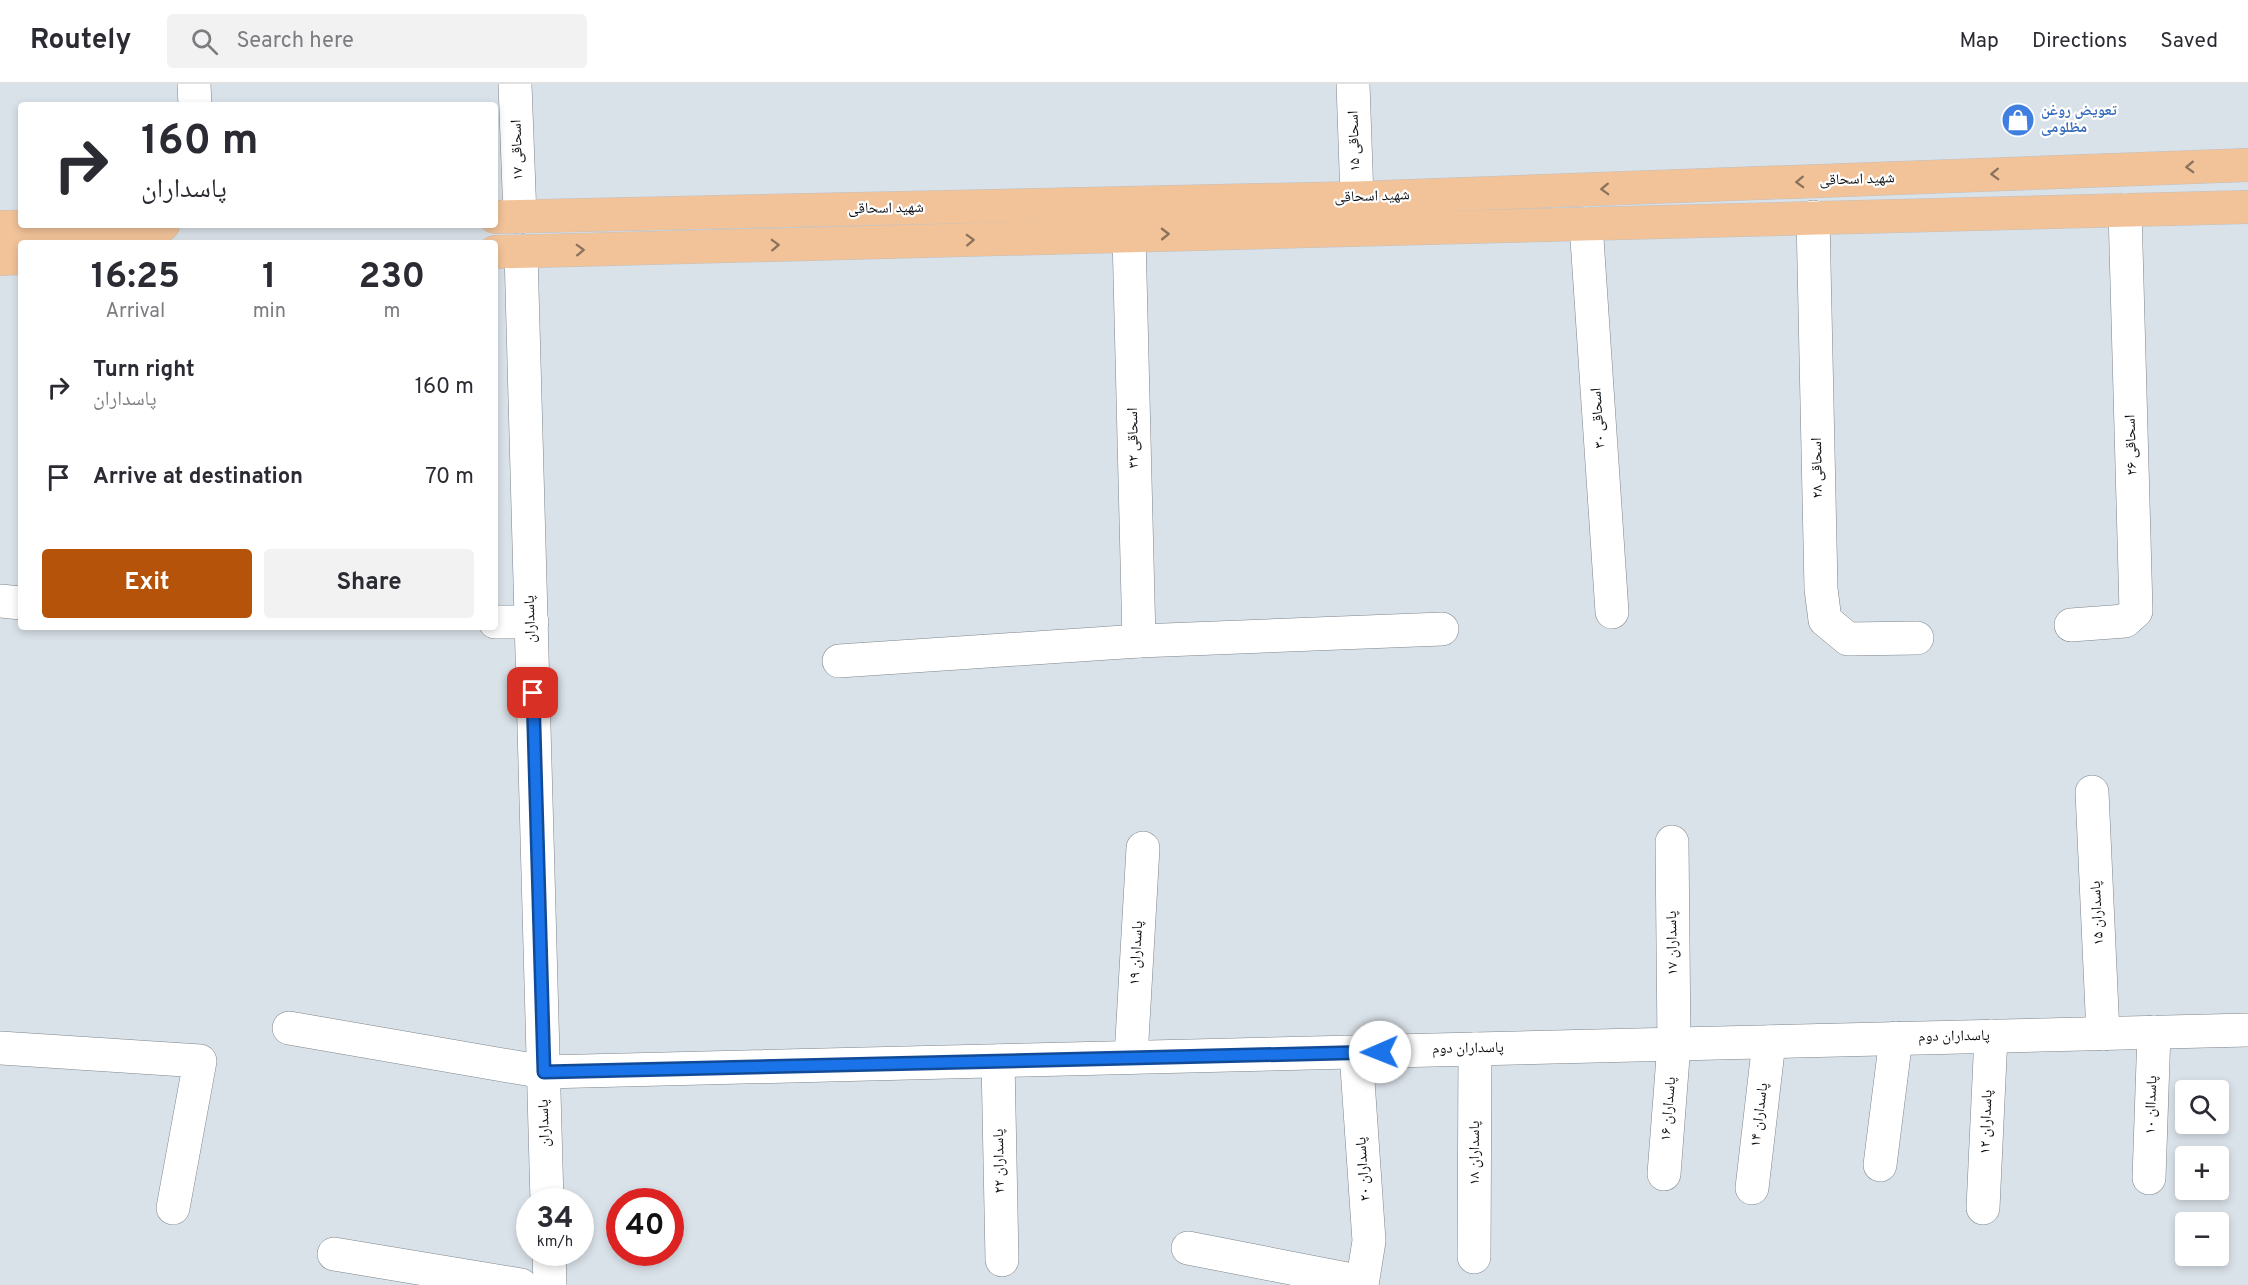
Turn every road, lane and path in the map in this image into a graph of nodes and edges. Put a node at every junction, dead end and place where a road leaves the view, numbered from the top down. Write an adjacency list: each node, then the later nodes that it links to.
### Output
1 (194, 84): 4 (street)
2 (515, 84): 9 (street, اسحاقی ۱۷)
3 (1353, 84): 6 (street, اسحاقی ۱۵)
4 (195, 102)
5 (2248, 165): 6 (main road, شهید اسحاقی, one-way to 6)
6 (1357, 198): 9 (main road, شهید اسحاقی)
7 (2248, 207): 8 (main road)
8 (2125, 210): 10 (main road); 23 (street, اسحاقی ۲۶)
9 (508, 217): 15 (main road)
10 (1813, 218): 11 (main road); 25 (street, اسحاقی ۲۸)
11 (1586, 224): 14 (main road, one-way to 11); 20 (street, اسحاقی ۳۰)
12 (0, 227): 13 (main road)
13 (18, 227)
14 (1129, 235): 15 (main road, one-way to 14); 26 (street, اسحاقی ۳۲)
15 (508, 252): 22 (street, پاسداران)
16 (18, 258): 17 (main road)
17 (0, 259)
18 (0, 601): 19 (street)
19 (18, 603)
20 (1612, 612)
21 (498, 622): 22 (street)
22 (531, 622): 44 (street, پاسداران)
23 (2072, 626)
24 (1442, 628): 26 (street)
25 (1917, 638)
26 (1139, 641): 27 (street)
27 (839, 661)
28 (2092, 792): 34 (street, پاسداران ۱۵)
29 (1672, 842): 38 (street, پاسداران ۱۷)
30 (1143, 848): 42 (street, پاسداران ۱۹)
31 (289, 1028): 44 (street, پاسداران دوم)
32 (2248, 1030): 33 (street, پاسداران دوم)
33 (2154, 1032): 34 (street, پاسداران دوم); 47 (street, پاسداان ۱۰)
34 (2103, 1034): 35 (street, پاسداران دوم)
35 (1991, 1036): 36 (street, پاسداران دوم); 51 (street, پاسداران ۱۲)
36 (1896, 1038): 37 (street, پاسداران دوم); 45 (street)
37 (1769, 1042): 38 (street, پاسداران دوم); 49 (street, پاسداران ۱۴)
38 (1674, 1044): 40 (street, پاسداران دوم); 46 (street, پاسداران ۱۶)
39 (0, 1048): 50 (street)
40 (1475, 1049): 41 (street, پاسداران دوم); 54 (street, پاسداران ۱۸)
41 (1356, 1052): 42 (street, پاسداران دوم); 57 (street, پاسداران ۲۰)
42 (1131, 1058): 43 (street, پاسداران دوم)
43 (998, 1061): 44 (street, پاسداران دوم); 55 (street, پاسداران ۲۲)
44 (544, 1072): 48 (street, پاسداران)
45 (1880, 1166)
46 (1664, 1174)
47 (2149, 1178)
48 (548, 1188)
49 (1752, 1188)
50 (173, 1208)
51 (1983, 1208)
52 (1188, 1248): 57 (street)
53 (334, 1254): 58 (street)
54 (1474, 1257)
55 (1002, 1260)
56 (549, 1266): 59 (street)
57 (1362, 1283)
58 (521, 1285)
59 (550, 1285)

